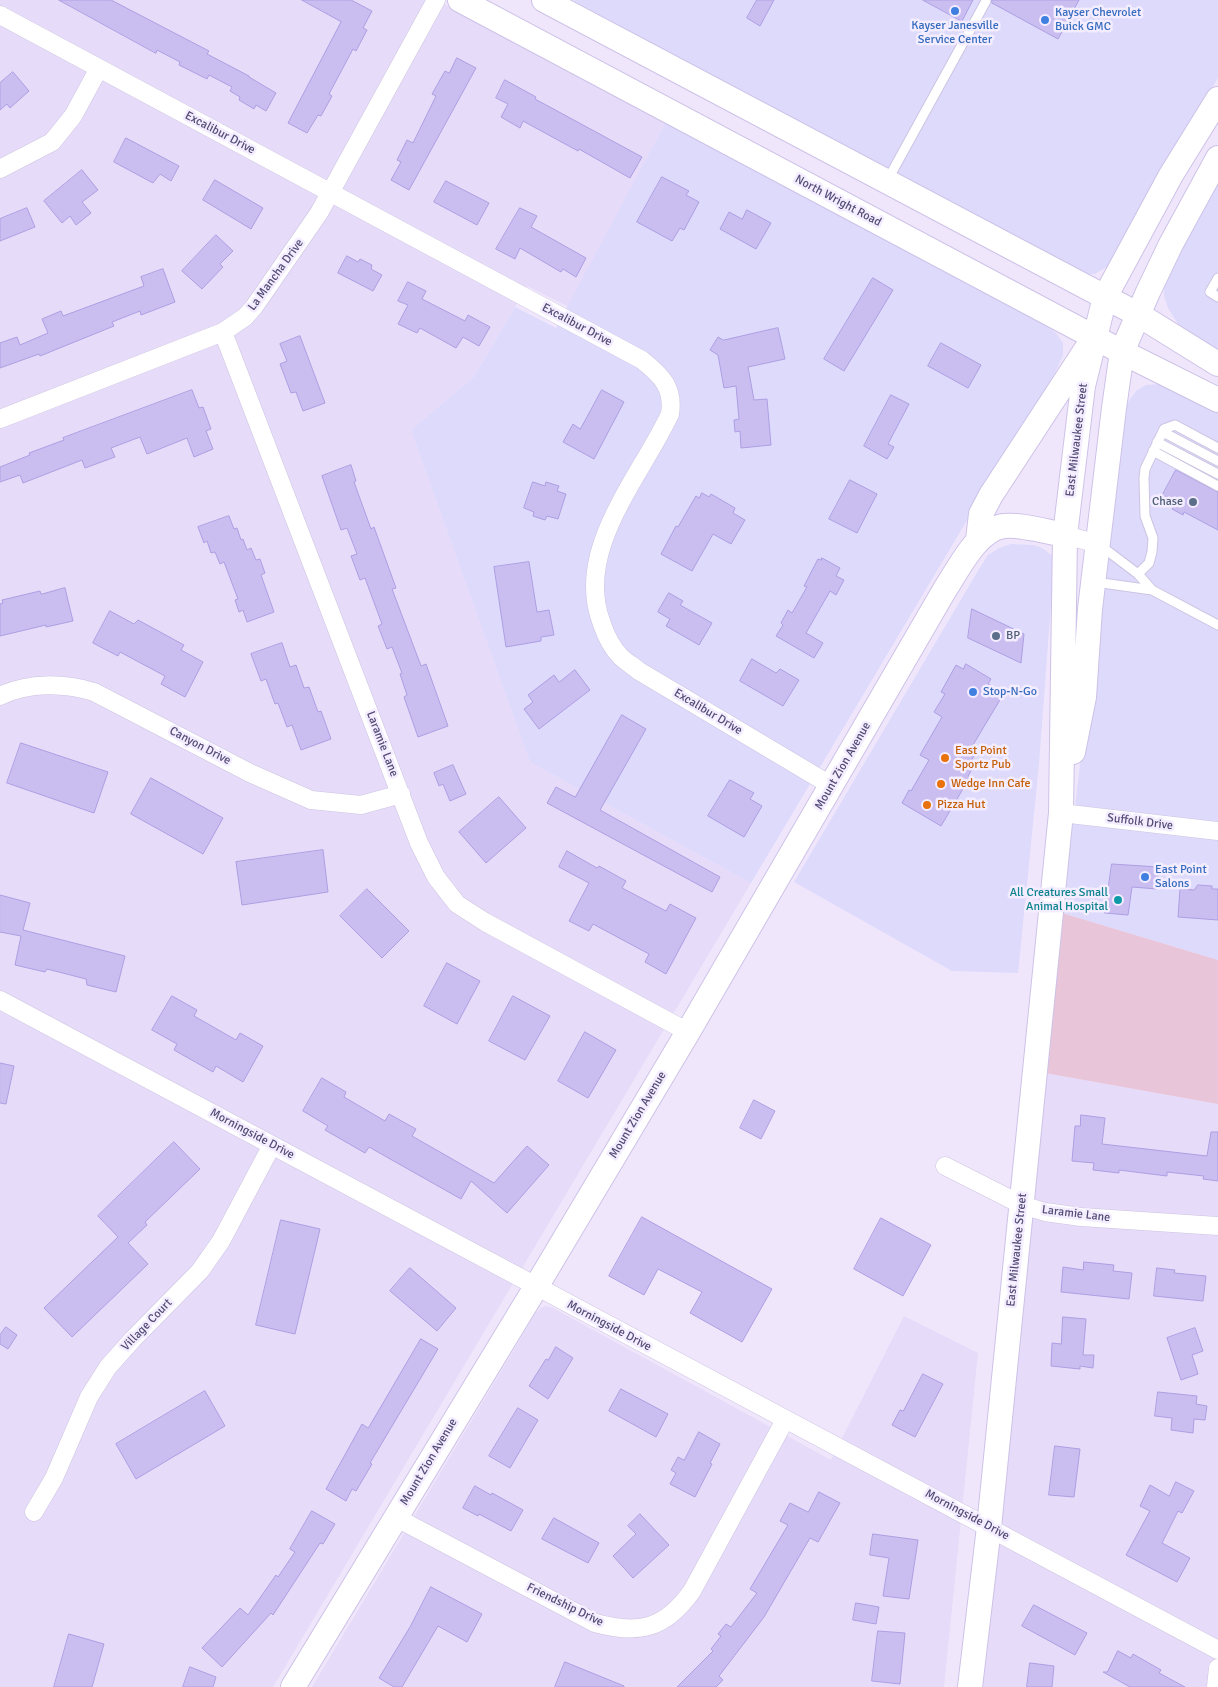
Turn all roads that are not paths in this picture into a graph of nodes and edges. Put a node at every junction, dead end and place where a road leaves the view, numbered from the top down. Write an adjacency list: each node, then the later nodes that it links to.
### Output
1 (436, 0): 11 (street, La Mancha Drive)
2 (460, 0): 17 (main road, North Wright Road)
3 (544, 0): 10 (main road)
4 (986, 1): 10 (lane)
5 (0, 15): 6 (street, Excalibur Drive)
6 (99, 68): 9 (street); 11 (street, Excalibur Drive)
7 (1218, 99): 13 (main road, East Milwaukee Street)
8 (1218, 158): 15 (main road, East Milwaukee Street)
9 (0, 169)
10 (887, 181): 13 (main road)
11 (330, 192): 16 (street, La Mancha Drive); 36 (street, Excalibur Drive)
12 (1218, 278): 14 (lane)
13 (1105, 297): 15 (main road); 17 (main road, East Milwaukee Street)
14 (1218, 297)
15 (1139, 315): 18 (main road, East Milwaukee Street); 19 (main road)
16 (223, 332): 21 (street, La Mancha Drive); 37 (street, Laramie Lane)
17 (1095, 337): 18 (main road, North Wright Road); 28 (main road, East Milwaukee Street); 29 (main road, Mount Zion Avenue)
18 (1122, 352): 20 (main road, North Wright Road); 30 (main road, East Milwaukee Street)
19 (1218, 364)
20 (1218, 400)
21 (0, 420)
22 (1163, 432): 23 (lane); 24 (lane); 25 (lane)
23 (1155, 447): 26 (lane); 27 (lane); 31 (lane)
24 (1218, 448)
25 (1218, 461)
26 (1218, 474)
27 (1218, 486)
28 (1065, 536): 29 (main road, Mount Zion Avenue); 30 (street); 38 (main road, East Milwaukee Street)
29 (978, 540): 36 (main road, Mount Zion Avenue)
30 (1098, 544): 31 (lane); 32 (main road, East Milwaukee Street)
31 (1138, 574): 33 (lane)
32 (1094, 582): 33 (lane); 38 (main road, East Milwaukee Street)
33 (1152, 590): 34 (lane)
34 (1218, 625)
35 (0, 696): 37 (street, Canyon Drive)
36 (832, 786): 41 (main road, Mount Zion Avenue)
37 (401, 794): 41 (street, Laramie Lane)
38 (1061, 813): 39 (street, Suffolk Drive); 44 (main road, East Milwaukee Street)
39 (1218, 831)
40 (0, 1000): 42 (street, Morningside Drive)
41 (688, 1032): 46 (main road, Mount Zion Avenue)
42 (272, 1145): 46 (street, Morningside Drive); 48 (street, Village Court)
43 (944, 1166): 44 (street, Laramie Lane)
44 (1022, 1205): 45 (street, Laramie Lane); 50 (main road, East Milwaukee Street)
45 (1218, 1226)
46 (536, 1287): 47 (street, Morningside Drive); 49 (main road, Mount Zion Avenue)
47 (785, 1420): 49 (street, Friendship Drive); 50 (street, Morningside Drive)
48 (34, 1512)
49 (395, 1517): 53 (main road, Mount Zion Avenue)
50 (989, 1527): 51 (street, Morningside Drive); 54 (main road, East Milwaukee Street)
51 (1218, 1650)
52 (1218, 1668): 55 (street)
53 (293, 1687)
54 (970, 1687)
55 (1216, 1687)

